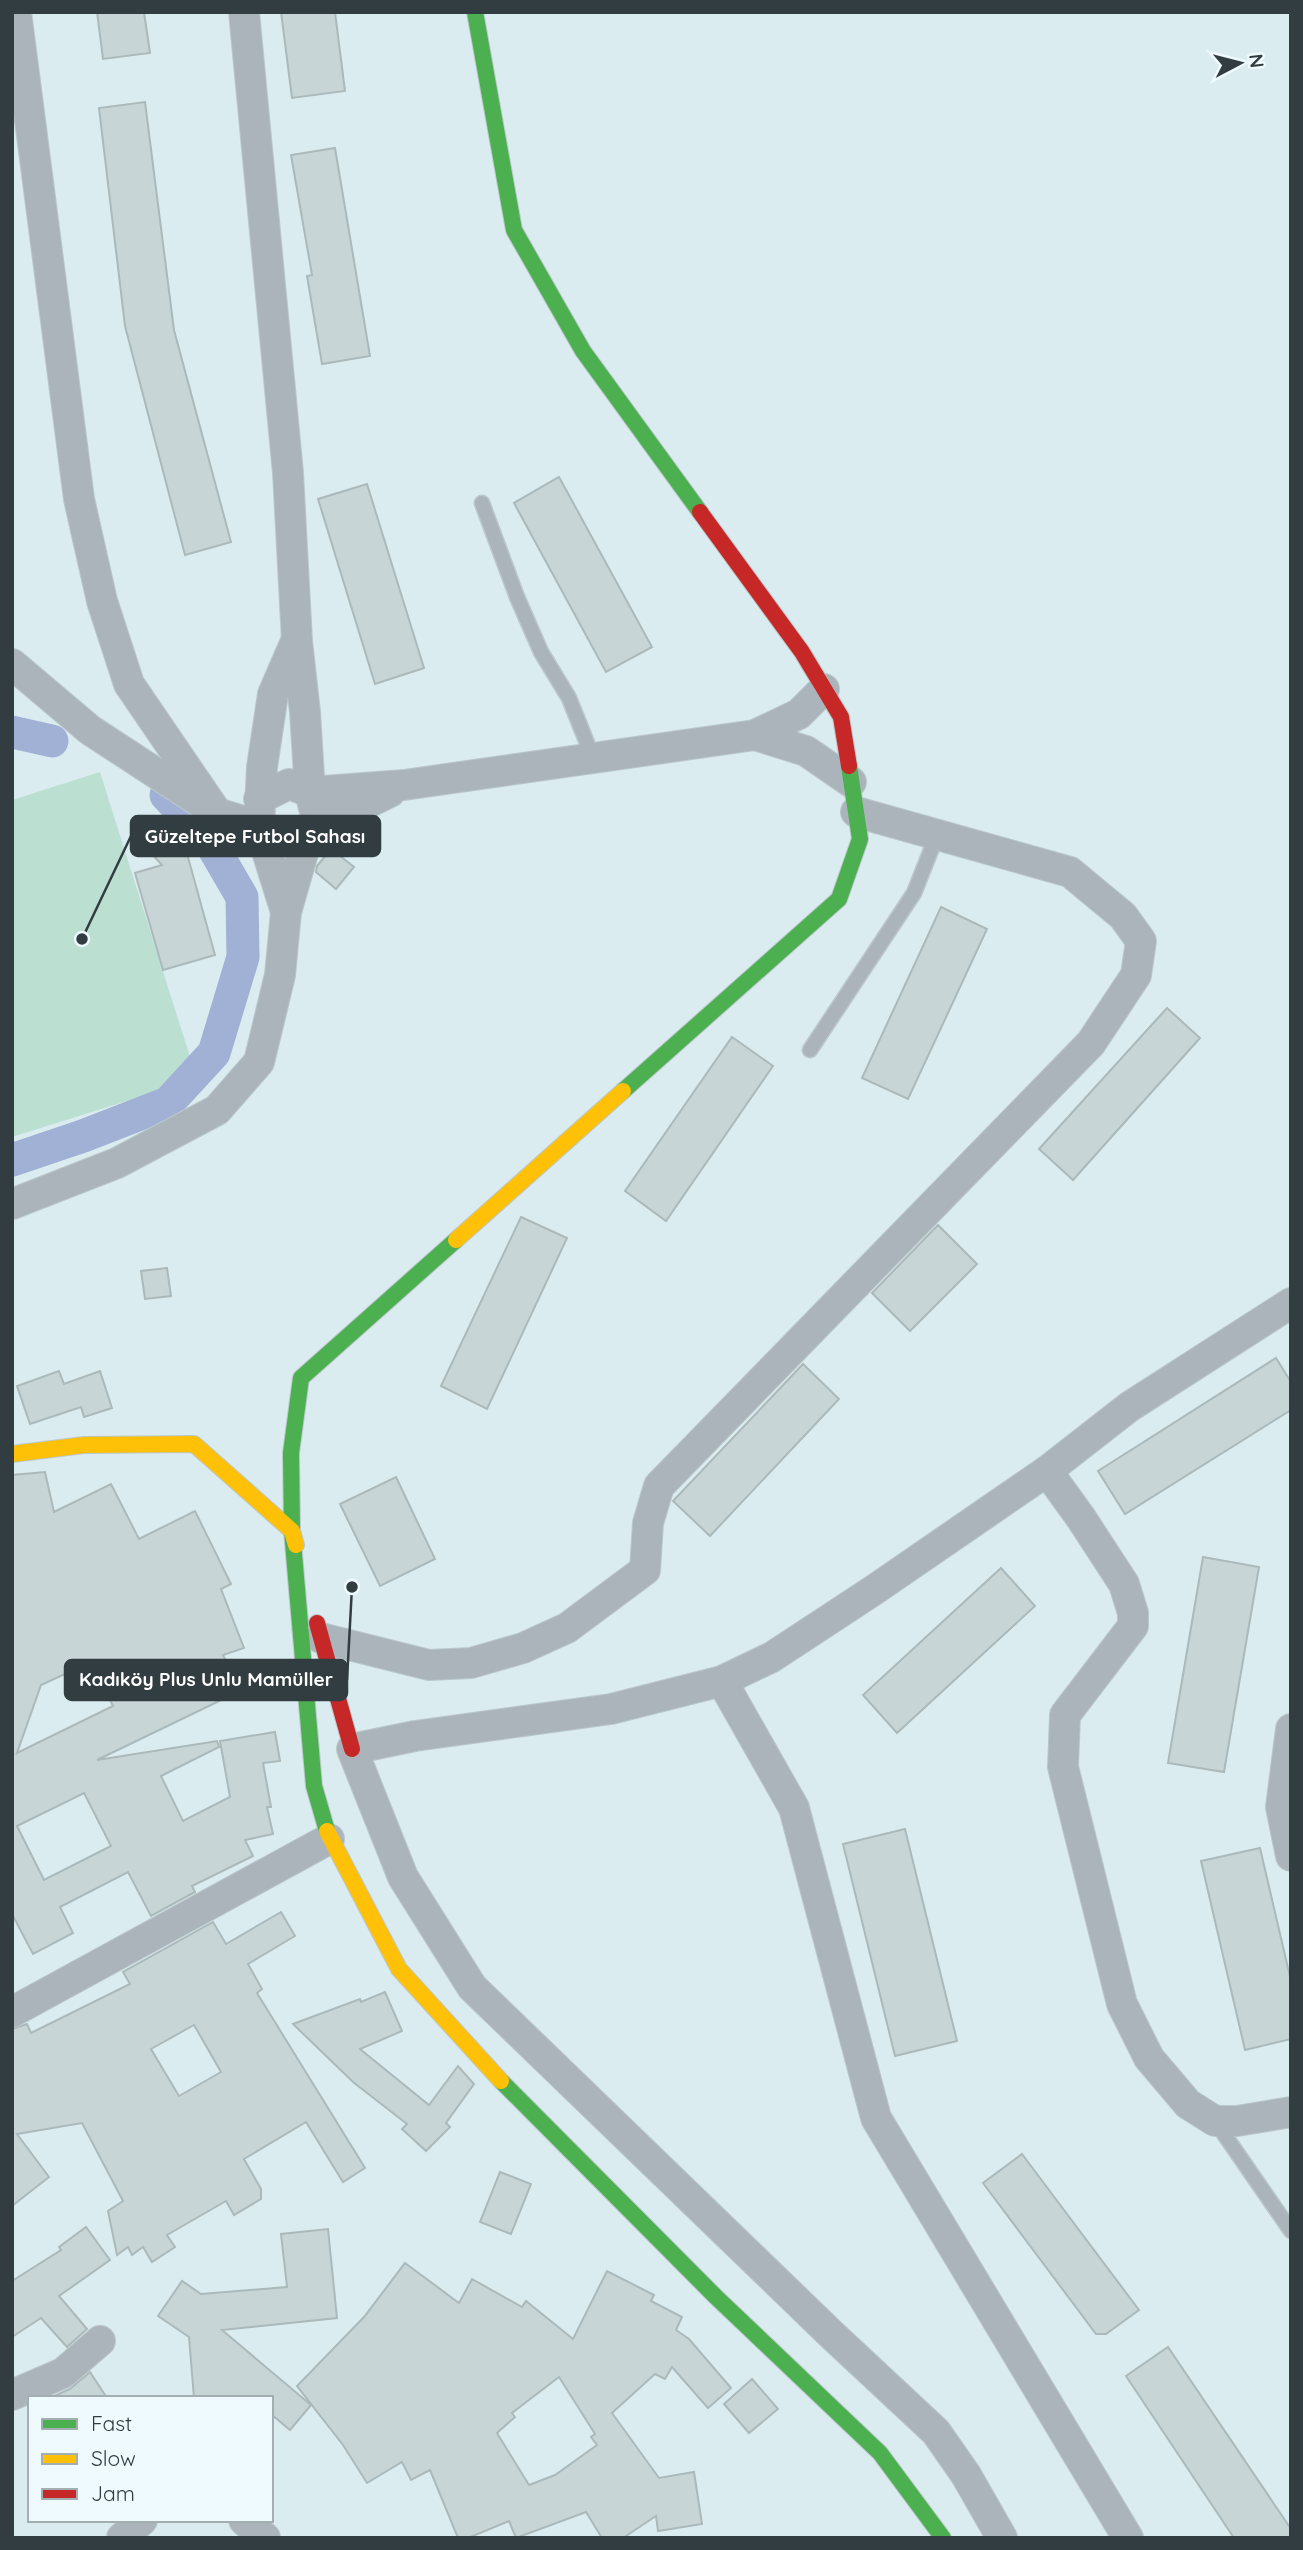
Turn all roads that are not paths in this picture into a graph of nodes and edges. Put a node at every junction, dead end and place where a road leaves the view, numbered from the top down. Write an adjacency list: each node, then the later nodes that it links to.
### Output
1 (16, 12): 14 (street)
2 (244, 12): 5 (street)
3 (475, 12): 7 (street)
4 (482, 503): 9 (lane)
5 (296, 641): 12 (street); 15 (street)
6 (12, 664): 14 (street)
7 (824, 689): 8 (street); 10 (street)
8 (755, 734): 9 (street); 10 (street)
9 (593, 758): 11 (street)
10 (851, 782): 13 (street)
11 (404, 785): 12 (street); 16 (street)
12 (310, 792): 15 (street); 16 (street)
13 (856, 812): 17 (street); 24 (street)
14 (217, 813): 15 (street)
15 (259, 813): 16 (street); 18 (street)
16 (309, 832): 18 (street)
17 (937, 835): 19 (lane); 25 (street)
18 (286, 912): 20 (street)
19 (810, 1050)
20 (12, 1204)
21 (1291, 1303): 23 (street)
22 (12, 1454): 24 (street)
23 (1047, 1471): 26 (street); 33 (street)
24 (292, 1531): 25 (street); 29 (street)
25 (321, 1638): 28 (street)
26 (722, 1681): 28 (street); 43 (street)
27 (1291, 1729): 30 (street)
28 (352, 1749): 42 (street)
29 (329, 1839): 31 (street); 41 (street)
30 (1291, 1856)
31 (12, 2012)
32 (1291, 2112): 33 (street)
33 (1215, 2121): 34 (lane)
34 (1291, 2231)
35 (100, 2341): 36 (street)
36 (12, 2395)
37 (140, 2522): 39 (street)
38 (246, 2522): 40 (street)
39 (122, 2538)
40 (265, 2538)
41 (943, 2538)
42 (1002, 2538)
43 (1128, 2538)

